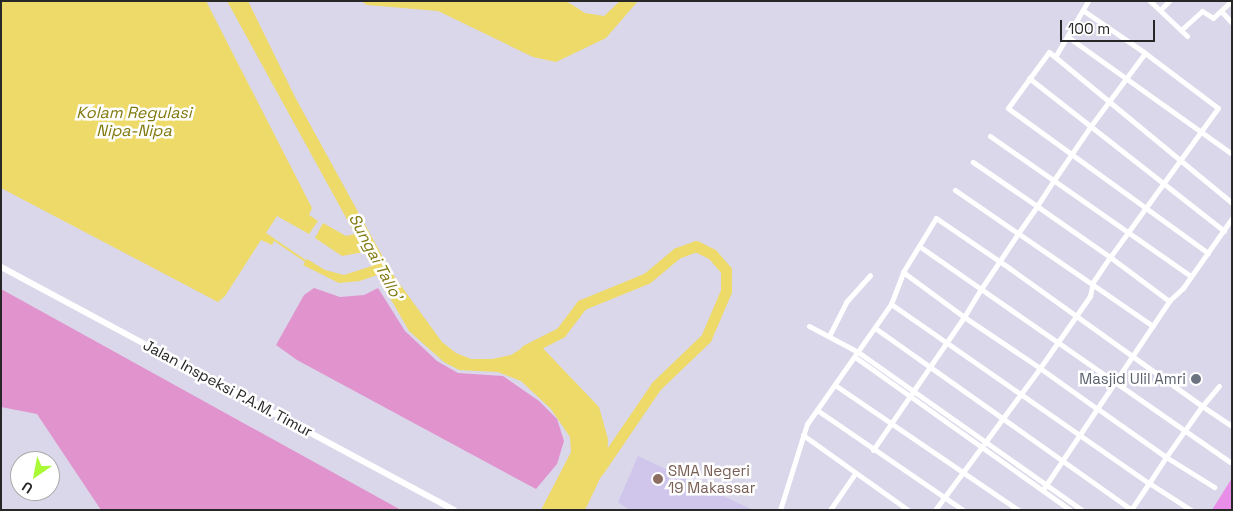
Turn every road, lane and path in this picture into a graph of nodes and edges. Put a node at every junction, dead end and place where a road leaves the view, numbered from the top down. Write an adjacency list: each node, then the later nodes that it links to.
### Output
1 (1088, 1): 6 (street)
2 (1150, 1): 5 (street)
3 (1169, 1): 5 (street)
4 (1231, 1): 7 (street)
5 (1160, 10): 9 (street)
6 (1084, 11): 10 (street); 12 (street)
7 (1221, 11): 8 (street); 9 (street)
8 (1232, 23)
9 (1181, 30): 11 (street)
10 (1068, 36): 13 (street); 14 (street)
11 (1188, 36)
12 (1145, 53): 14 (street); 18 (street)
13 (1056, 57): 15 (street); 16 (street)
14 (1127, 77): 16 (street); 18 (street)
15 (1029, 78): 17 (street); 20 (street)
16 (1108, 103): 17 (street); 22 (street)
17 (1090, 127): 20 (street); 25 (street)
18 (1200, 132): 21 (street); 22 (street)
19 (990, 136): 24 (street)
20 (1073, 152): 24 (street); 29 (street)
21 (1232, 154)
22 (1178, 160): 25 (street); 27 (street)
23 (973, 162): 28 (street)
24 (1054, 180): 28 (street); 33 (street)
25 (1161, 183): 29 (street); 31 (street)
26 (955, 190): 32 (street)
27 (1232, 203)
28 (1037, 206): 32 (street); 36 (street)
29 (1145, 206): 33 (street); 35 (street)
30 (1232, 218): 31 (street)
31 (1224, 231): 35 (street)
32 (1019, 232): 37 (street); 42 (street)
33 (1128, 232): 36 (street); 41 (street)
34 (919, 246): 37 (street); 39 (street); 43 (street)
35 (1208, 253): 41 (street)
36 (1110, 257): 42 (street); 44 (street)
37 (1000, 261): 43 (street); 46 (street)
38 (1, 267): 86 (street, Jalan Inspeksi P.A.M. Timur)
39 (903, 272): 45 (street); 47 (street)
40 (870, 275): 51 (street)
41 (1191, 276): 44 (street)
42 (1093, 282): 46 (street); 49 (street)
43 (981, 289): 47 (street); 52 (street)
44 (1169, 301): 49 (street)
45 (891, 304): 50 (street); 53 (street)
46 (1076, 316): 52 (street); 54 (street)
47 (964, 317): 53 (street); 57 (street)
48 (809, 326): 51 (street)
49 (1152, 326): 54 (street)
50 (875, 328): 55 (street); 56 (street)
51 (829, 336): 55 (street)
52 (1056, 342): 57 (street); 58 (street)
53 (946, 344): 56 (street); 62 (street)
54 (1134, 354): 58 (street); 64 (street)
55 (856, 355): 59 (street); 61 (street); 63 (street)
56 (929, 368): 61 (street); 67 (street)
57 (1040, 368): 62 (street); 65 (street)
58 (1113, 383): 65 (street); 70 (street)
59 (835, 385): 66 (street); 68 (street)
60 (1219, 386): 64 (street)
61 (913, 391): 63 (street); 73 (street)
62 (1021, 394): 67 (street); 72 (street)
63 (910, 398): 68 (street); 74 (street)
64 (1202, 406): 69 (street); 70 (street)
65 (1097, 409): 72 (street); 76 (street)
66 (817, 410): 71 (street); 75 (street)
67 (1001, 419): 73 (street); 77 (street)
68 (890, 425): 75 (street); 79 (street)
69 (1232, 426)
70 (1183, 431): 76 (street); 78 (street)
71 (802, 435): 80 (street); 87 (street)
72 (1080, 436): 77 (street); 81 (street)
73 (984, 441): 74 (street); 83 (street)
74 (980, 446): 79 (street); 83 (street)
75 (873, 450): 84 (street)
76 (1166, 457): 81 (street); 82 (street)
77 (1062, 461): 83 (street); 85 (street)
78 (1230, 462)
79 (962, 471): 84 (street); 92 (street)
80 (854, 474): 88 (street); 89 (street)
81 (1149, 483): 85 (street); 96 (street)
82 (1214, 487)
83 (1044, 488): 93 (street); 94 (street)
84 (943, 498): 90 (street); 91 (street)
85 (1132, 508): 95 (street)
86 (454, 510)
87 (780, 510)
88 (830, 510)
89 (908, 510)
90 (935, 510)
91 (963, 510)
92 (1018, 510)
93 (1070, 510)
94 (1082, 510)
95 (1139, 510)
96 (1191, 510)

